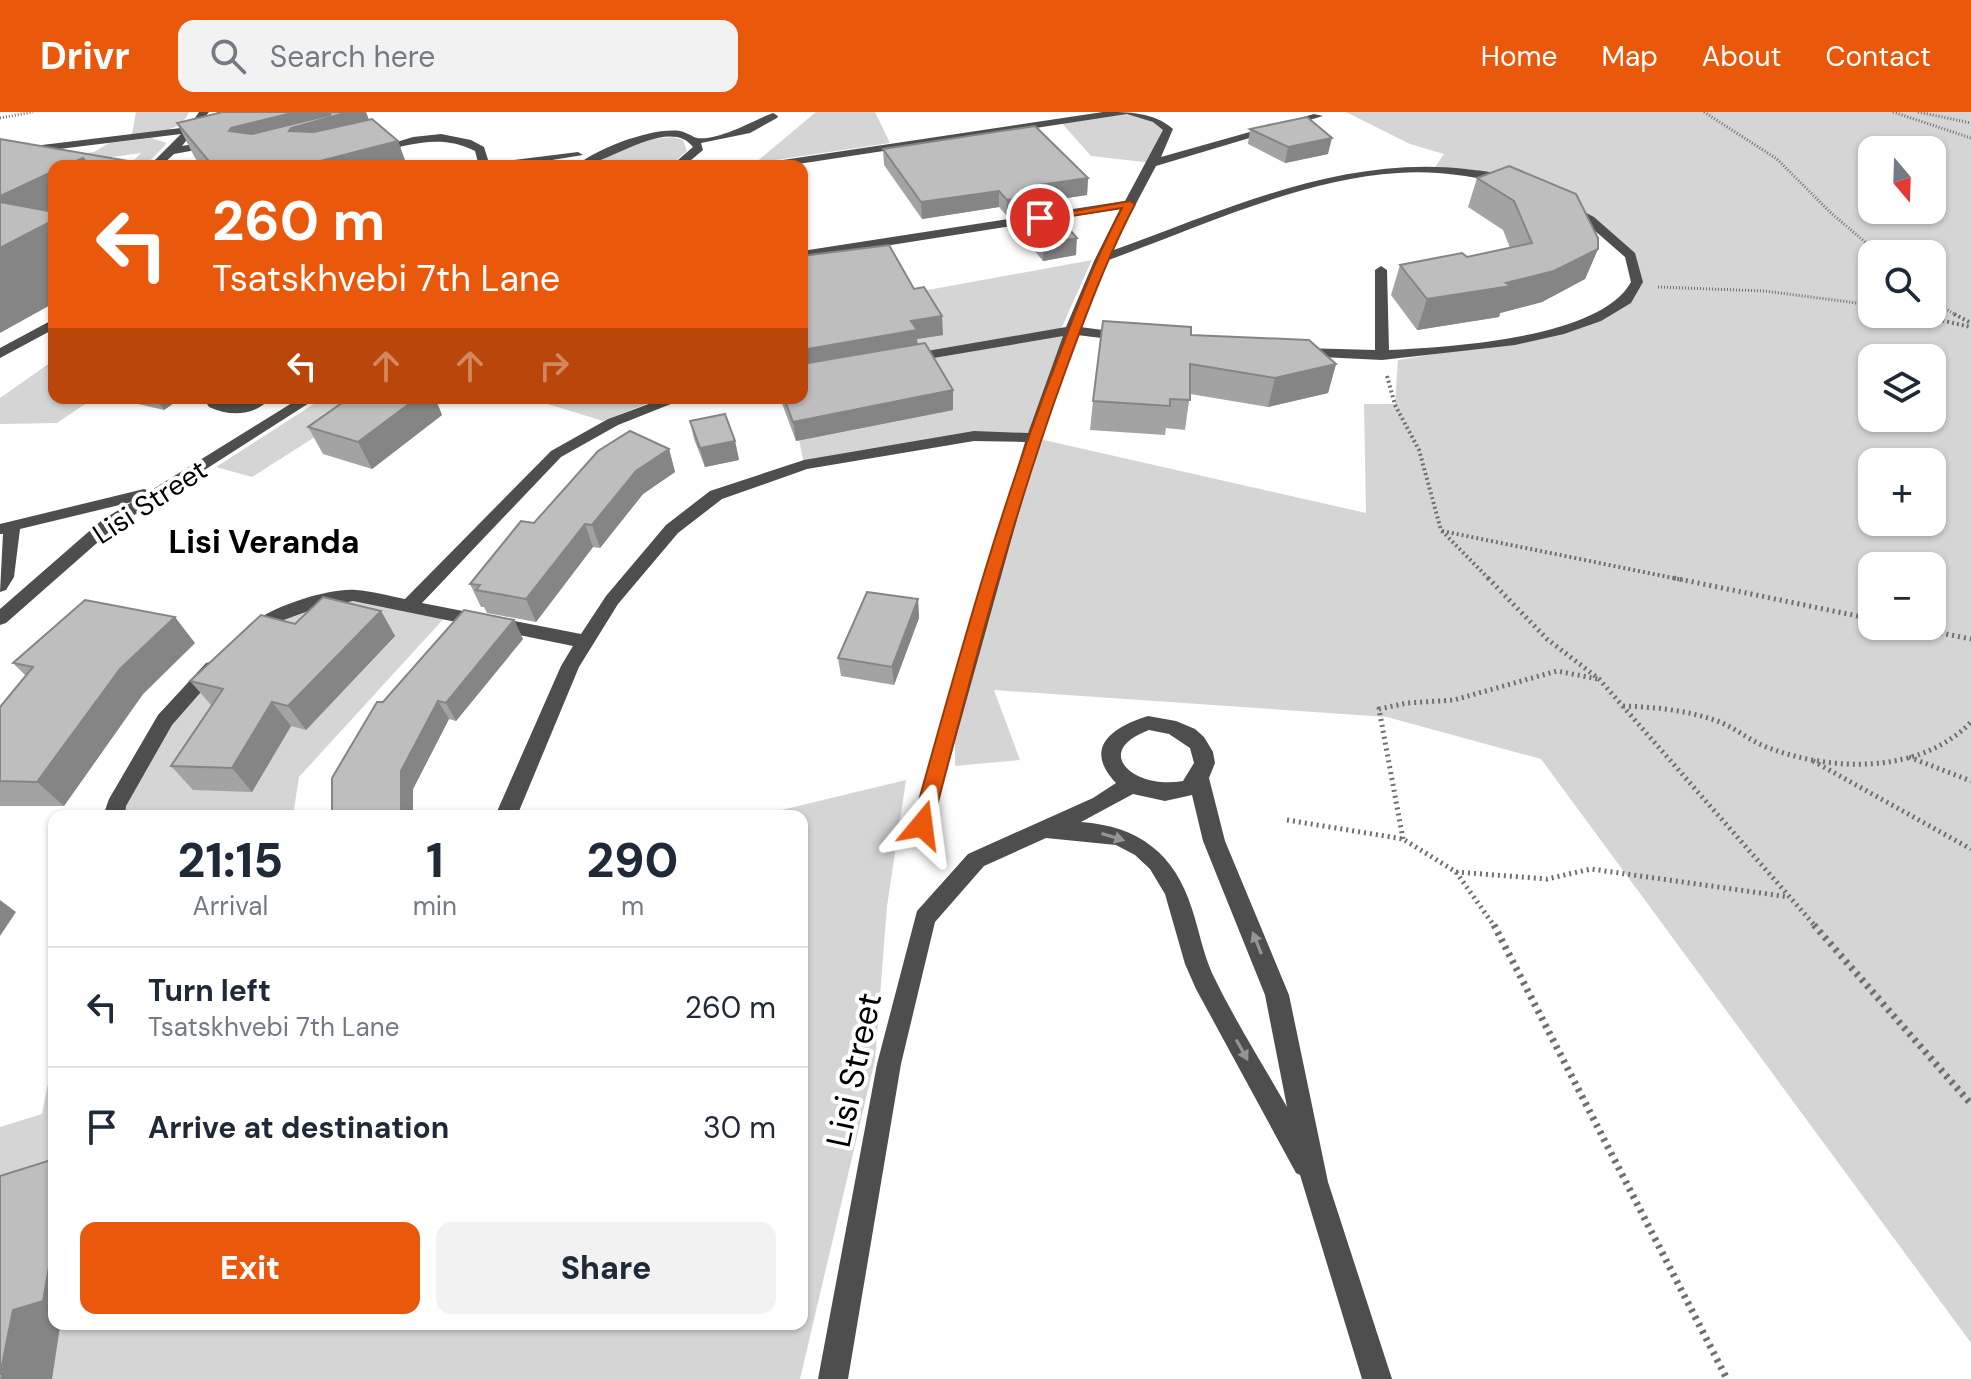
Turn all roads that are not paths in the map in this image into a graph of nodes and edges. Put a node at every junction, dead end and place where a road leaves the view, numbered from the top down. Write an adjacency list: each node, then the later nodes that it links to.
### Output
1 (204, 112): 7 (street)
2 (226, 112): 9 (street)
3 (1123, 112): 15 (street)
4 (1143, 114): 17 (street)
5 (773, 116): 8 (street)
6 (1318, 116): 17 (street)
7 (192, 130): 9 (street); 16 (street)
8 (697, 141): 13 (street); 14 (street)
9 (169, 151): 11 (street)
10 (365, 153): 12 (street)
11 (161, 160)
12 (484, 160)
13 (582, 160)
14 (686, 160)
15 (803, 160)
16 (0, 161)
17 (1153, 163): 20 (street)
18 (1526, 185): 22 (street)
19 (1559, 202): 29 (street)
20 (1130, 204): 21 (street); 22 (street)
21 (808, 254)
22 (1101, 259): 25 (street)
23 (1381, 270): 29 (street)
24 (48, 326): 28 (street)
25 (1072, 330): 26 (street); 30 (street); 35 (street)
26 (1140, 338)
27 (1290, 350): 29 (street)
28 (0, 354)
29 (1382, 356)
30 (892, 361)
31 (214, 404): 32 (street)
32 (250, 404)
33 (301, 404): 36 (street, Lisi Street)
34 (662, 404): 39 (street)
35 (1034, 438): 41 (street); 46 (street)
36 (166, 489): 37 (street); 40 (street, Lisi Street)
37 (6, 528): 38 (street)
38 (0, 586)
39 (409, 606): 41 (street); 44 (street)
40 (0, 619)
41 (586, 642): 45 (street)
42 (1199, 779): 43 (street); 43 (street); 48 (street, Lisi Street, one-way to 42)
43 (1130, 785): 47 (street, Lisi Street)
44 (115, 810)
45 (509, 810)
46 (922, 825)
47 (1036, 831): 48 (street, Lisi Street, one-way to 48); 49 (street, Lisi Street)
48 (1315, 1182): 50 (street, Lisi Street)
49 (833, 1379)
50 (1377, 1379)

